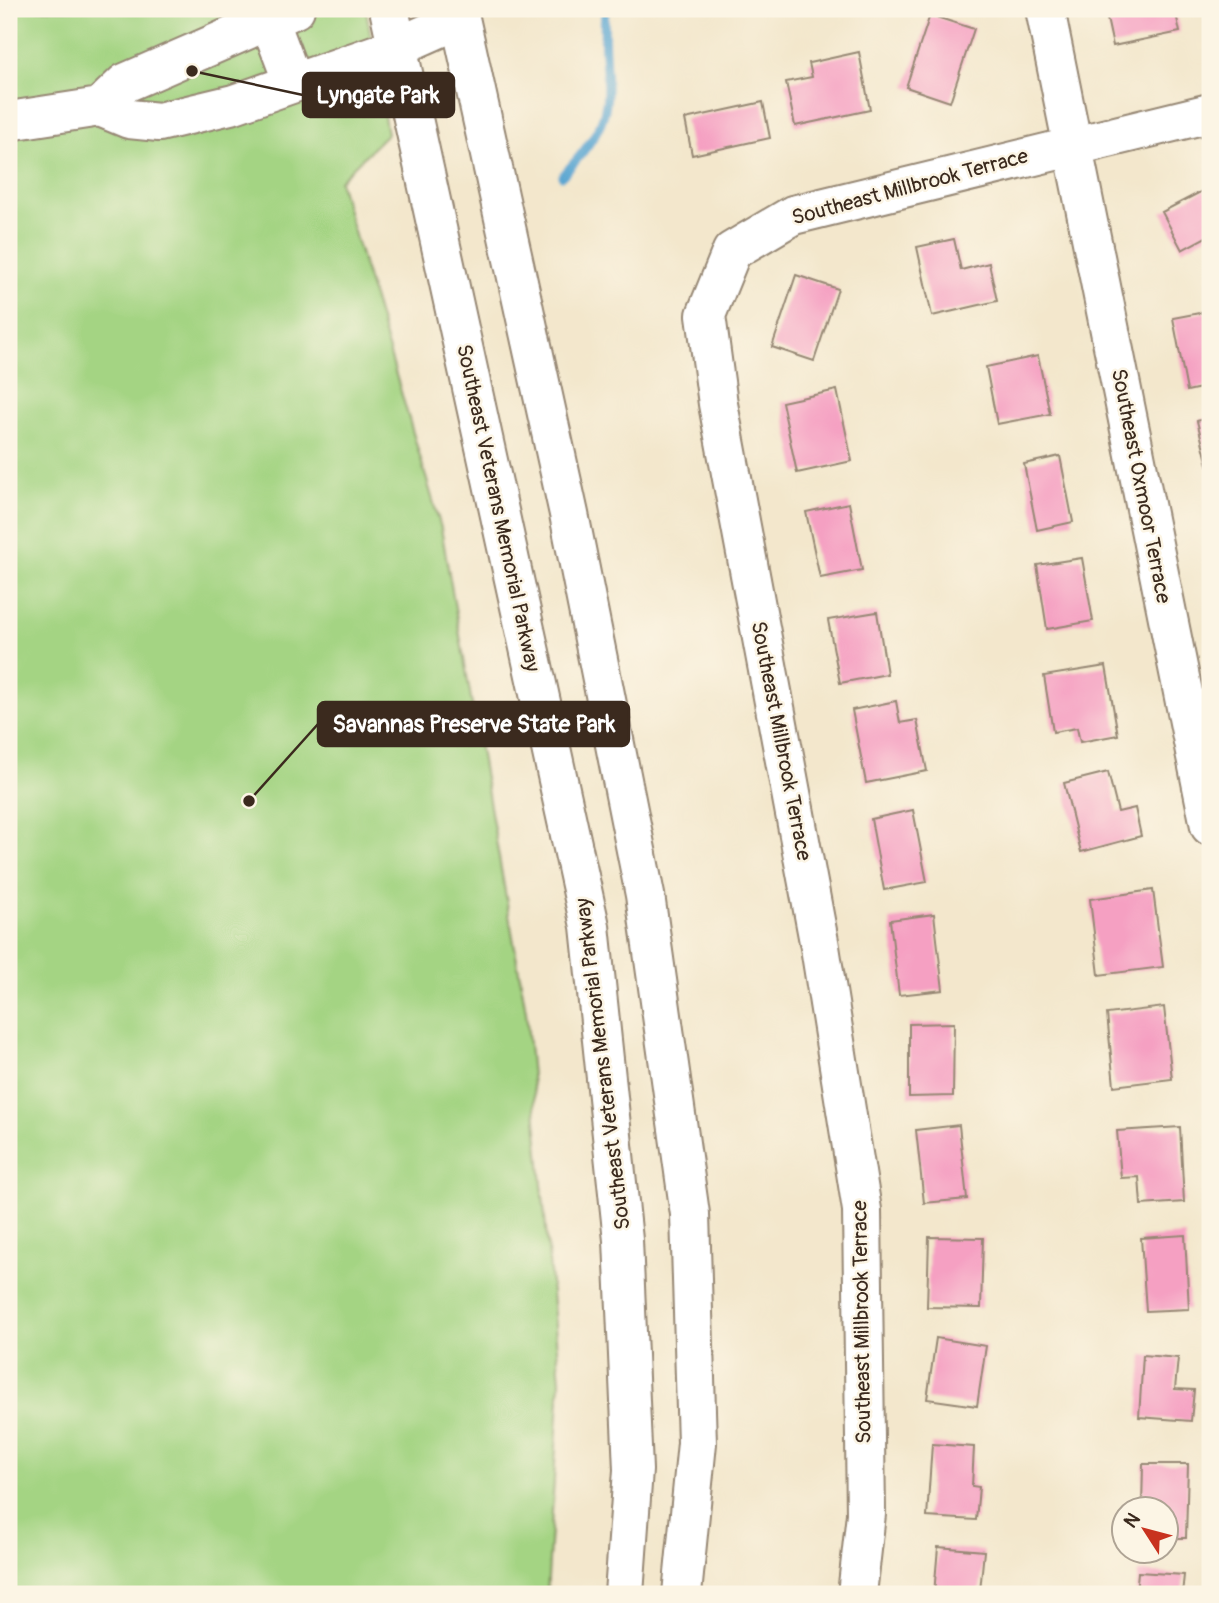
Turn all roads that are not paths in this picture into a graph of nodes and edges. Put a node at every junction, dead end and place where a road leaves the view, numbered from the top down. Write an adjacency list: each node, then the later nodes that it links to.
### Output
1 (389, 9): 5 (street, Southeast Veterans Memorial Parkway)
2 (1045, 9): 10 (street, Southeast Oxmoor Terrace)
3 (459, 14): 5 (street); 13 (street)
4 (282, 15): 6 (street); 7 (street)
5 (397, 47): 6 (street); 12 (street, Southeast Veterans Memorial Parkway)
6 (293, 83): 7 (street)
7 (100, 107): 9 (street)
8 (1210, 113): 10 (street, Southeast Millbrook Terrace)
9 (9, 121)
10 (1072, 145): 11 (street, Southeast Oxmoor Terrace); 14 (street, Southeast Millbrook Terrace)
11 (1210, 826)
12 (624, 1594)
13 (682, 1594)
14 (857, 1594)

